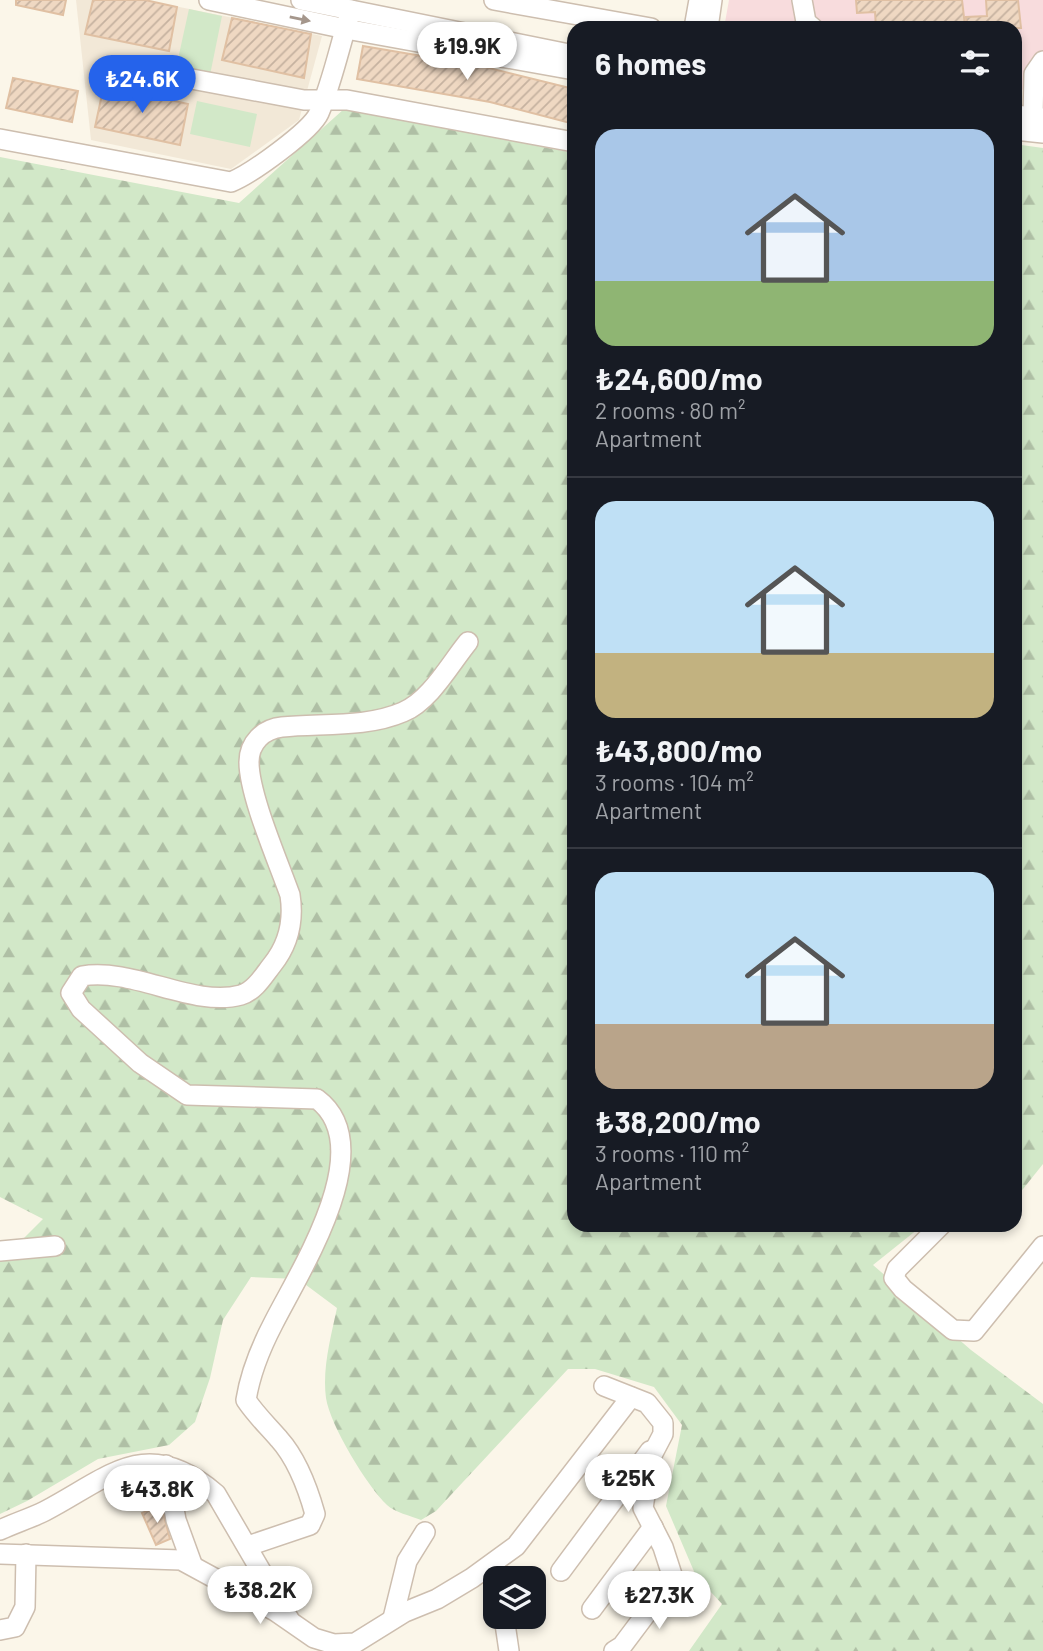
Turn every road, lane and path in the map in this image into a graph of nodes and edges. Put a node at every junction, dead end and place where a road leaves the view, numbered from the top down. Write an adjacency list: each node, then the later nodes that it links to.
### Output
1 (209, 0): 7 (street, one-way to 7)
2 (301, 0): 7 (street)
3 (496, 0): 8 (street)
4 (699, 0): 9 (street)
5 (712, 0): 10 (street)
6 (802, 0): 11 (street)
7 (349, 20): 12 (street); 14 (street); 16 (street)
8 (612, 21)
9 (695, 21)
10 (709, 21)
11 (806, 21)
12 (567, 54)
13 (1043, 61): 17 (street)
14 (567, 68)
15 (138, 69): 16 (street)
16 (323, 100): 18 (street); 19 (street)
17 (1034, 121)
18 (0, 139)
19 (567, 141)
20 (468, 642): 32 (street)
21 (934, 1232): 24 (street)
22 (55, 1246): 23 (street)
23 (0, 1251)
24 (1040, 1254)
25 (604, 1386): 26 (street)
26 (631, 1397): 27 (street); 36 (street)
27 (663, 1434): 29 (street); 37 (street)
28 (166, 1465): 30 (street); 32 (street); 35 (street)
29 (653, 1527): 39 (street); 45 (street)
30 (0, 1530)
31 (425, 1532): 40 (street)
32 (248, 1546): 41 (street)
33 (0, 1554): 34 (street)
34 (26, 1554): 35 (street); 43 (street)
35 (192, 1564): 41 (street)
36 (500, 1566)
37 (561, 1571)
38 (483, 1580): 40 (street)
39 (592, 1609)
40 (393, 1618): 41 (street)
41 (290, 1622)
42 (506, 1629): 44 (street)
43 (0, 1630)
44 (509, 1651)
45 (614, 1651)

